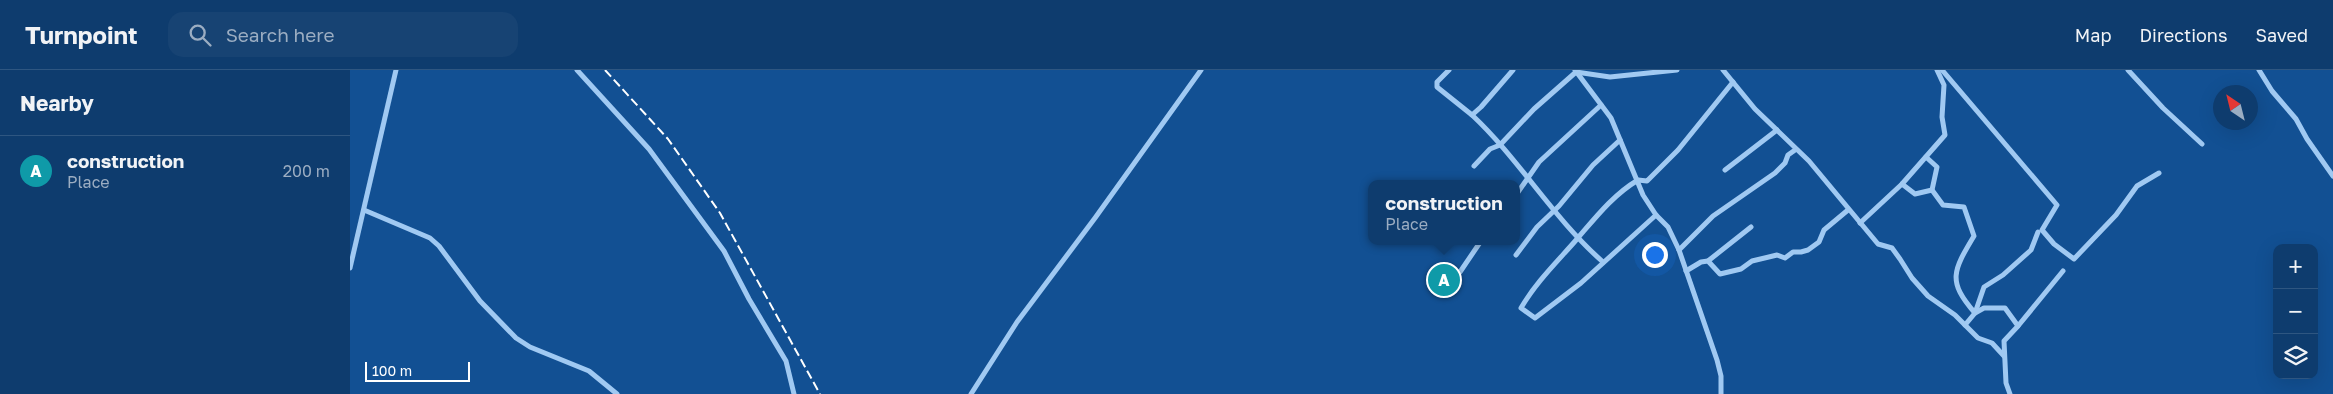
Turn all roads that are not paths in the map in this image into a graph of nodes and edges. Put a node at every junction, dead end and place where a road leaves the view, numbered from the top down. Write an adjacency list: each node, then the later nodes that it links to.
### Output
1 (396, 70): 31 (street)
2 (577, 70): 53 (street)
3 (1200, 70): 54 (street)
4 (1449, 70): 15 (street)
5 (1513, 70): 15 (street)
6 (1677, 70): 12 (street)
7 (1723, 70): 13 (street)
8 (1937, 70): 21 (street)
9 (1942, 70): 24 (street)
10 (2128, 70): 18 (street)
11 (2259, 70): 25 (street)
12 (1576, 71): 14 (street); 19 (street)
13 (1733, 82): 16 (street); 27 (street)
14 (1601, 105): 17 (street); 26 (street)
15 (1472, 115): 19 (street)
16 (1777, 130): 20 (street); 23 (street)
17 (1620, 140): 27 (street); 33 (street)
18 (2202, 144)
19 (1500, 145): 22 (street); 26 (street)
20 (1796, 150): 32 (street); 40 (street)
21 (1926, 157): 28 (street); 30 (street)
22 (1474, 166)
23 (1725, 170)
24 (2159, 174)
25 (2333, 176)
26 (1527, 180): 29 (street); 33 (street)
27 (1638, 180): 34 (street); 38 (street)
28 (1902, 184): 30 (street); 35 (street)
29 (1520, 190)
30 (1932, 190): 48 (street)
31 (364, 210): 44 (street); 52 (street)
32 (1848, 210): 35 (street); 42 (street)
33 (1554, 211): 38 (street); 41 (street)
34 (1656, 215): 40 (street); 43 (street)
35 (1860, 223): 49 (street)
36 (1751, 227): 42 (street)
37 (2038, 232): 48 (street)
38 (1577, 239): 43 (street); 43 (street)
39 (1478, 245): 47 (street)
40 (1678, 250): 45 (street)
41 (1516, 255)
42 (1708, 261): 45 (street)
43 (1603, 262)
44 (350, 266)
45 (1686, 271): 55 (street)
46 (2063, 271): 50 (street)
47 (1460, 272)
48 (1975, 313): 49 (street); 50 (street)
49 (1965, 325): 51 (street)
50 (2018, 326): 51 (street)
51 (2004, 356): 56 (street)
52 (617, 394)
53 (794, 394)
54 (971, 394)
55 (1721, 394)
56 (2010, 394)

